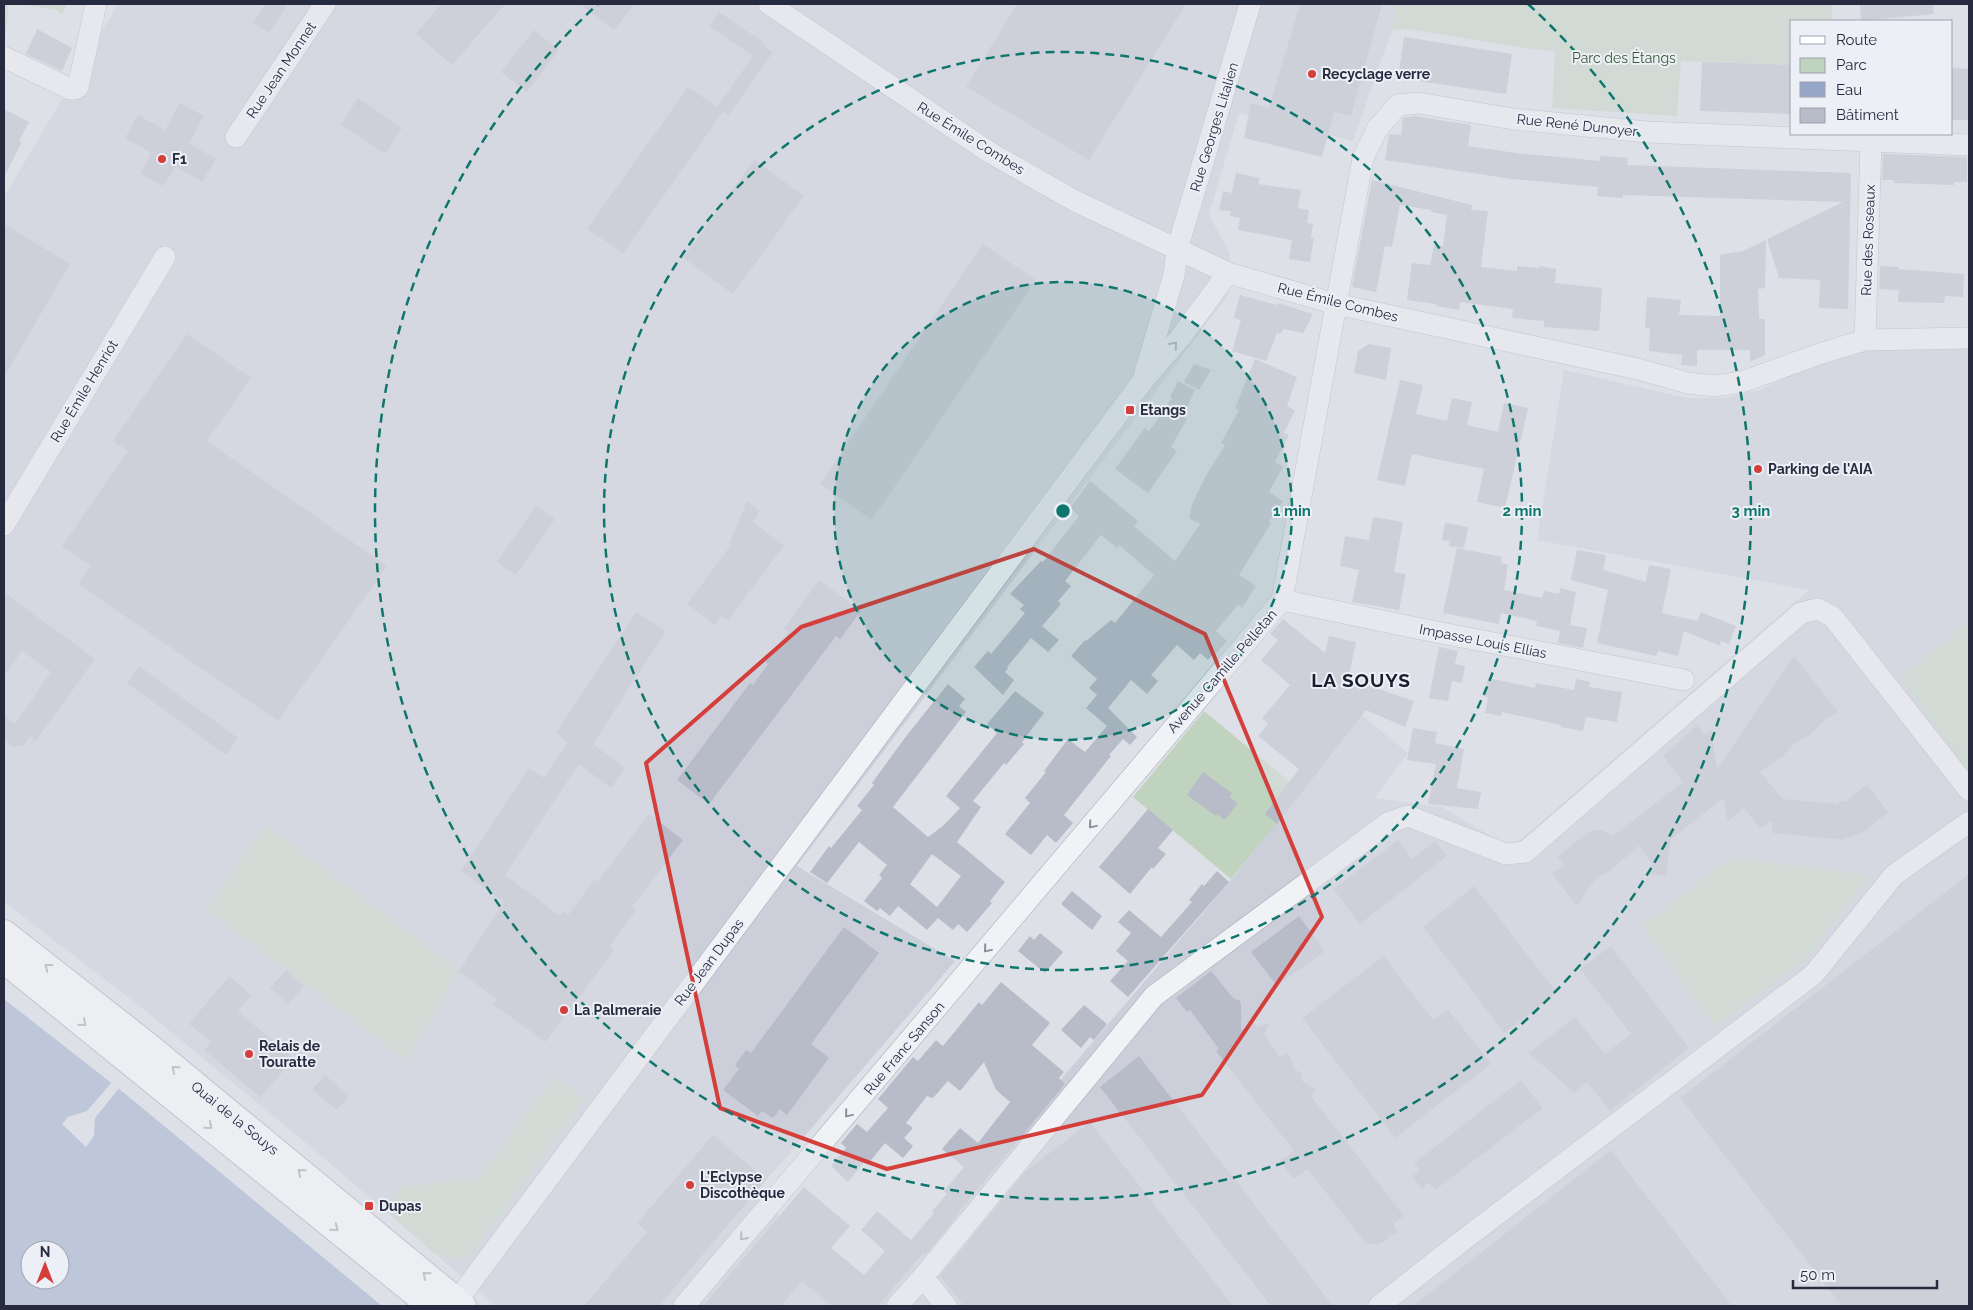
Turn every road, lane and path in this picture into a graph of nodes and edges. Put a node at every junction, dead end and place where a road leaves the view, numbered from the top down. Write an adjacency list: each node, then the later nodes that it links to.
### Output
1 (96, 4): 5 (street)
2 (325, 4): 6 (street, Rue Jean Monnet)
3 (768, 4): 9 (street, Rue Émile Combes)
4 (1250, 4): 9 (street, Rue Georges Litalien)
5 (4, 57)
6 (236, 137)
7 (1871, 141): 8 (street, Rue René Dunoyer); 12 (street, Rue René Dunoyer); 14 (street, Rue des Roseaux)
8 (1969, 145)
9 (1176, 250): 11 (street, Rue Émile Combes); 15 (street, Rue Georges Litalien)
10 (165, 257): 16 (street, Rue Émile Henriot)
11 (1228, 273): 12 (street, Rue Émile Combes); 15 (street, Rue Jean Dupas, one-way to 11)
12 (1336, 304): 14 (street, Rue Émile Combes); 17 (street, Avenue Camille Pelletan)
13 (1969, 338): 14 (street, Rue Émile Combes)
14 (1865, 340)
15 (1142, 382): 25 (street, Rue Jean Dupas)
16 (4, 526)
17 (1282, 600): 18 (street, Impasse Louis Ellias); 19 (street, Avenue Camille Pelletan)
18 (1684, 680)
19 (1123, 787): 27 (street, Rue Franc Sanson, one-way to 27)
20 (1969, 790): 24 (street)
21 (1969, 822): 30 (street)
22 (4, 933): 25 (main road, Quai de la Souys, one-way to 22)
23 (4, 960): 26 (main road, Quai de la Souys, one-way to 26)
24 (923, 1277): 28 (street); 29 (street)
25 (458, 1305)
26 (430, 1306)
27 (684, 1306)
28 (897, 1306)
29 (946, 1306)
30 (1379, 1306)

